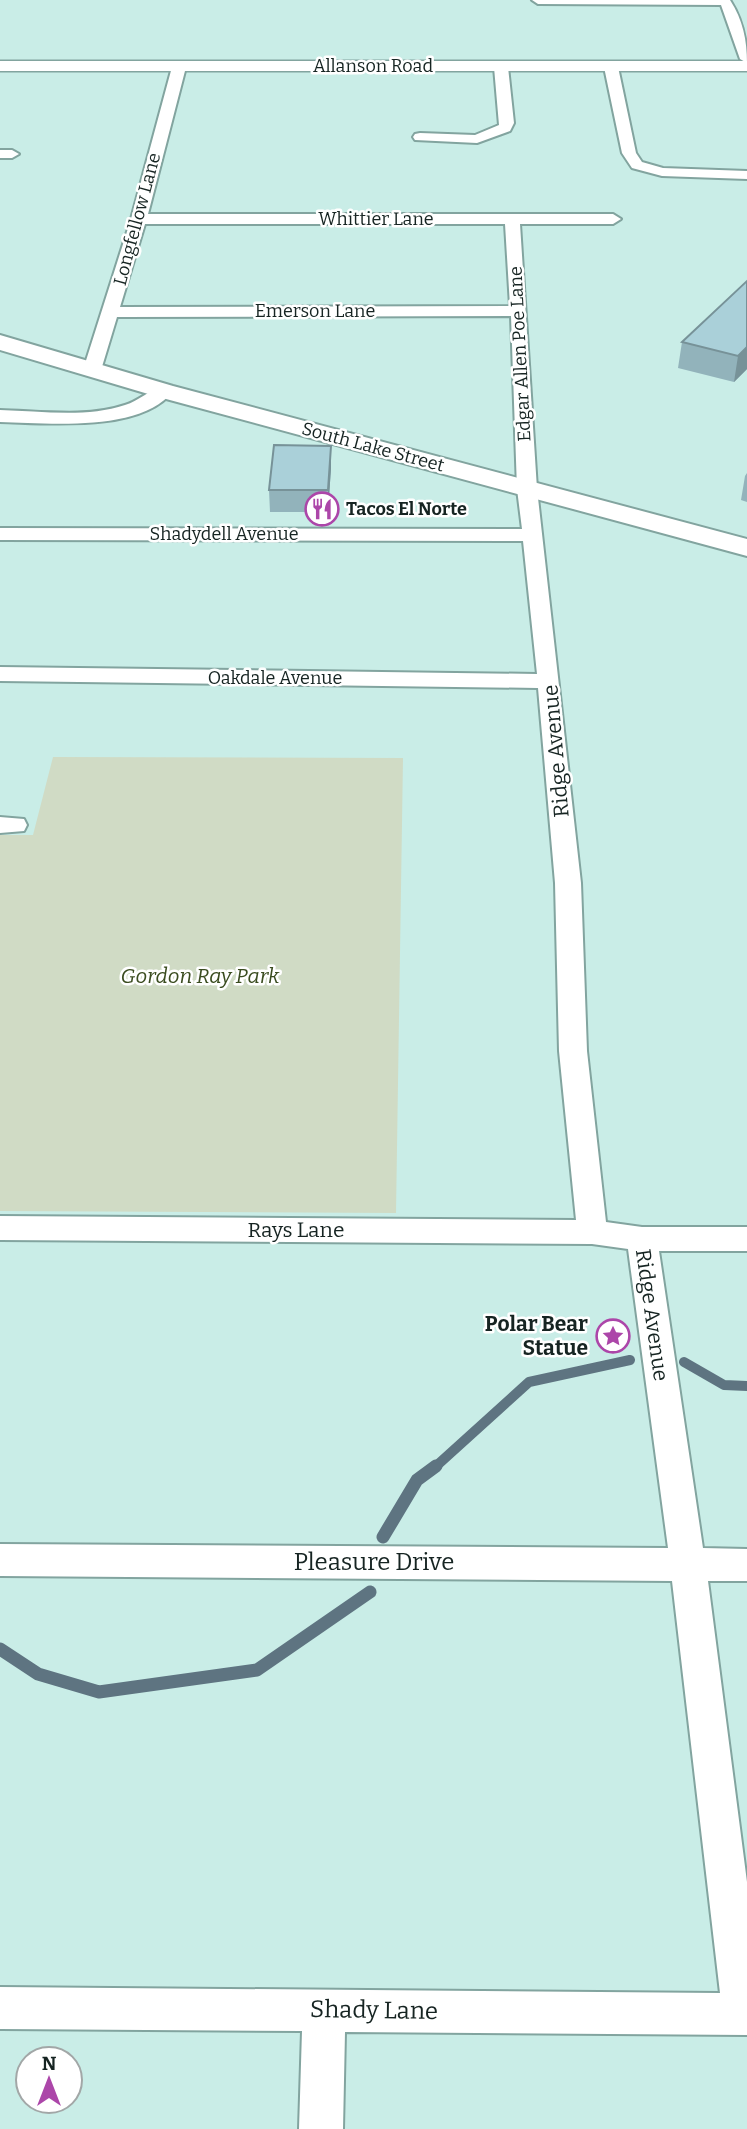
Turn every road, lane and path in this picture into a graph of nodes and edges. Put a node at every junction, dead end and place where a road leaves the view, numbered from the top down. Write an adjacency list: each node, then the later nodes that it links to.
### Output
1 (538, 0): 2 (street)
2 (552, 0): 3 (street)
3 (724, 1): 4 (street)
4 (747, 59)
5 (0, 66): 6 (street, Allanson Road)
6 (179, 66): 7 (street, Allanson Road); 12 (street, Longfellow Lane)
7 (501, 66): 8 (street, Allanson Road); 10 (street)
8 (611, 66): 9 (street, Allanson Road); 11 (street)
9 (747, 66)
10 (420, 137)
11 (747, 175)
12 (139, 219): 13 (street, Whittier Lane); 16 (street, Longfellow Lane)
13 (512, 219): 14 (street, Whittier Lane); 15 (street, Edgar Allen Poe Lane)
14 (613, 219)
15 (519, 311): 16 (street, Emerson Lane); 21 (street, Edgar Allen Poe Lane)
16 (111, 312): 18 (street, Longfellow Lane)
17 (0, 342): 18 (main road, South Lake Street)
18 (92, 370): 19 (main road, South Lake Street)
19 (164, 391): 20 (street); 21 (main road, South Lake Street)
20 (0, 416)
21 (527, 489): 23 (street, Ridge Avenue); 24 (main road, South Lake Street)
22 (0, 534): 23 (street, Shadydell Avenue)
23 (532, 535): 26 (street, Ridge Avenue)
24 (747, 548)
25 (0, 674): 26 (street, Oakdale Avenue)
26 (549, 681): 28 (street, Ridge Avenue)
27 (0, 1228): 28 (street, Rays Lane)
28 (592, 1232): 29 (street, Ridge Avenue)
29 (642, 1239): 30 (street); 32 (street, Ridge Avenue)
30 (747, 1239)
31 (0, 1560): 32 (street, Pleasure Drive)
32 (688, 1564): 33 (street, Pleasure Drive); 36 (street, Ridge Avenue)
33 (747, 1565)
34 (0, 2008): 35 (street, Shady Lane)
35 (324, 2009): 36 (street, Shady Lane); 37 (street)
36 (745, 2014)
37 (321, 2129)

